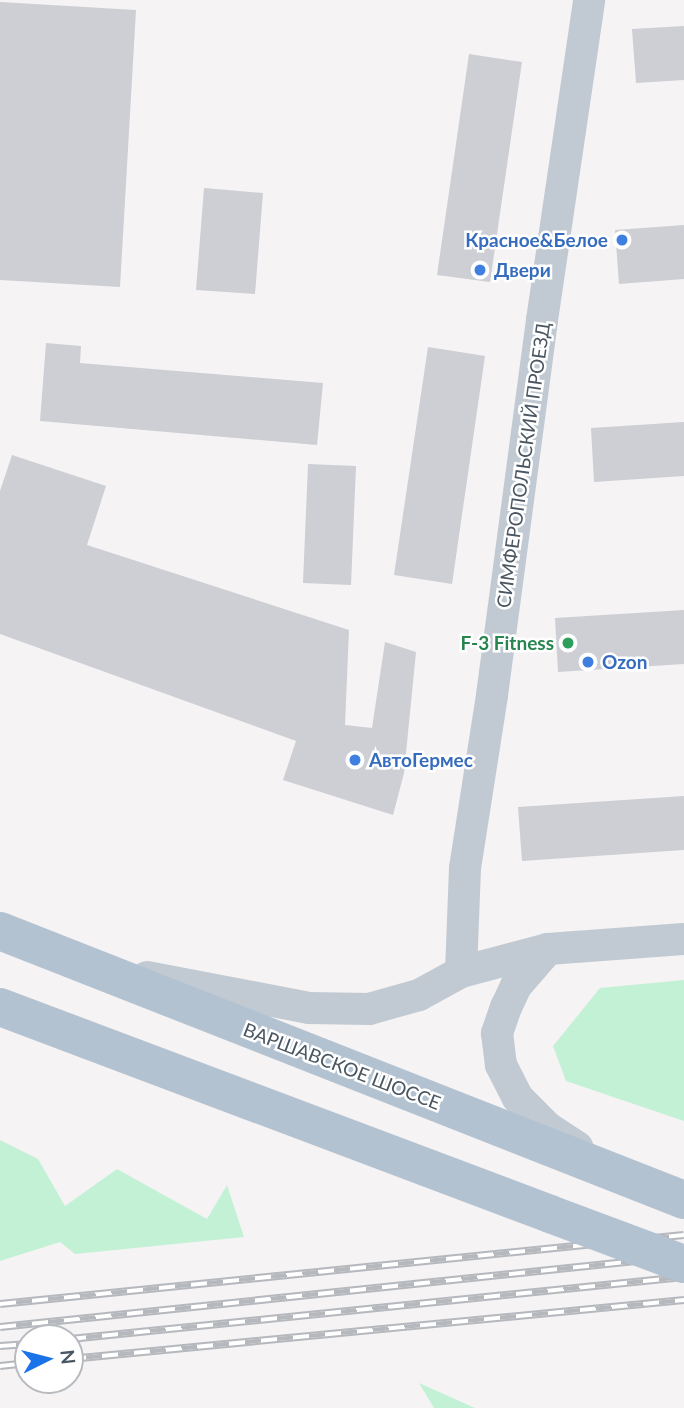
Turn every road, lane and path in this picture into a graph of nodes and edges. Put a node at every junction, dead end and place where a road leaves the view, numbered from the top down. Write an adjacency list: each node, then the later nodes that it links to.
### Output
1 (589, 0): 6 (street, СИМФЕРОПОЛЬСКИЙ ПРОЕЗД)
2 (0, 931): 5 (main road, ВАРШАВСКОЕ ШОССЕ)
3 (684, 939): 4 (street)
4 (548, 948): 6 (street); 8 (street)
5 (87, 966): 6 (street); 8 (main road, ВАРШАВСКОЕ ШОССЕ)
6 (461, 972)
7 (0, 1007): 10 (main road, bridge)
8 (622, 1176): 9 (main road, ВАРШАВСКОЕ ШОССЕ)
9 (684, 1200)
10 (684, 1265)

